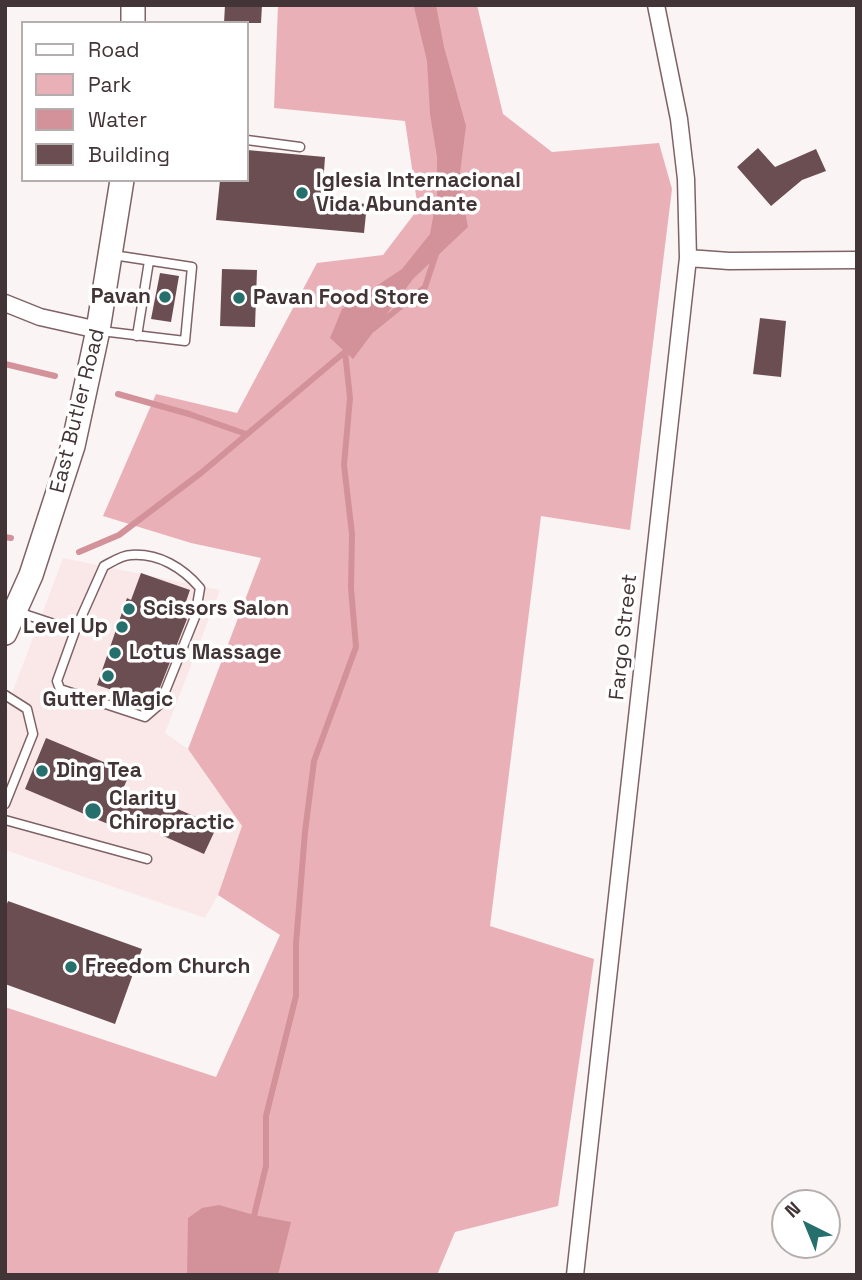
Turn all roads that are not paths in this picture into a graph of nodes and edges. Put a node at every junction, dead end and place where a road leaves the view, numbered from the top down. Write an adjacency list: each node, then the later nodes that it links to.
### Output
1 (656, 5): 6 (street, Fargo Street)
2 (248, 140): 3 (lane)
3 (300, 147)
4 (122, 182): 5 (main road, East Butler Road)
5 (111, 255): 8 (lane); 10 (main road, East Butler Road)
6 (688, 258): 7 (street); 19 (street, Fargo Street)
7 (857, 260)
8 (149, 261): 11 (lane); 11 (lane)
9 (5, 303): 10 (street)
10 (98, 330): 11 (lane); 12 (main road, East Butler Road)
11 (137, 336)
12 (15, 611): 13 (lane); 14 (main road, East Butler Road)
13 (75, 631): 13 (lane)
14 (5, 633)
15 (5, 695): 16 (lane)
16 (5, 804)
17 (5, 820): 18 (lane)
18 (147, 859)
19 (575, 1275)

